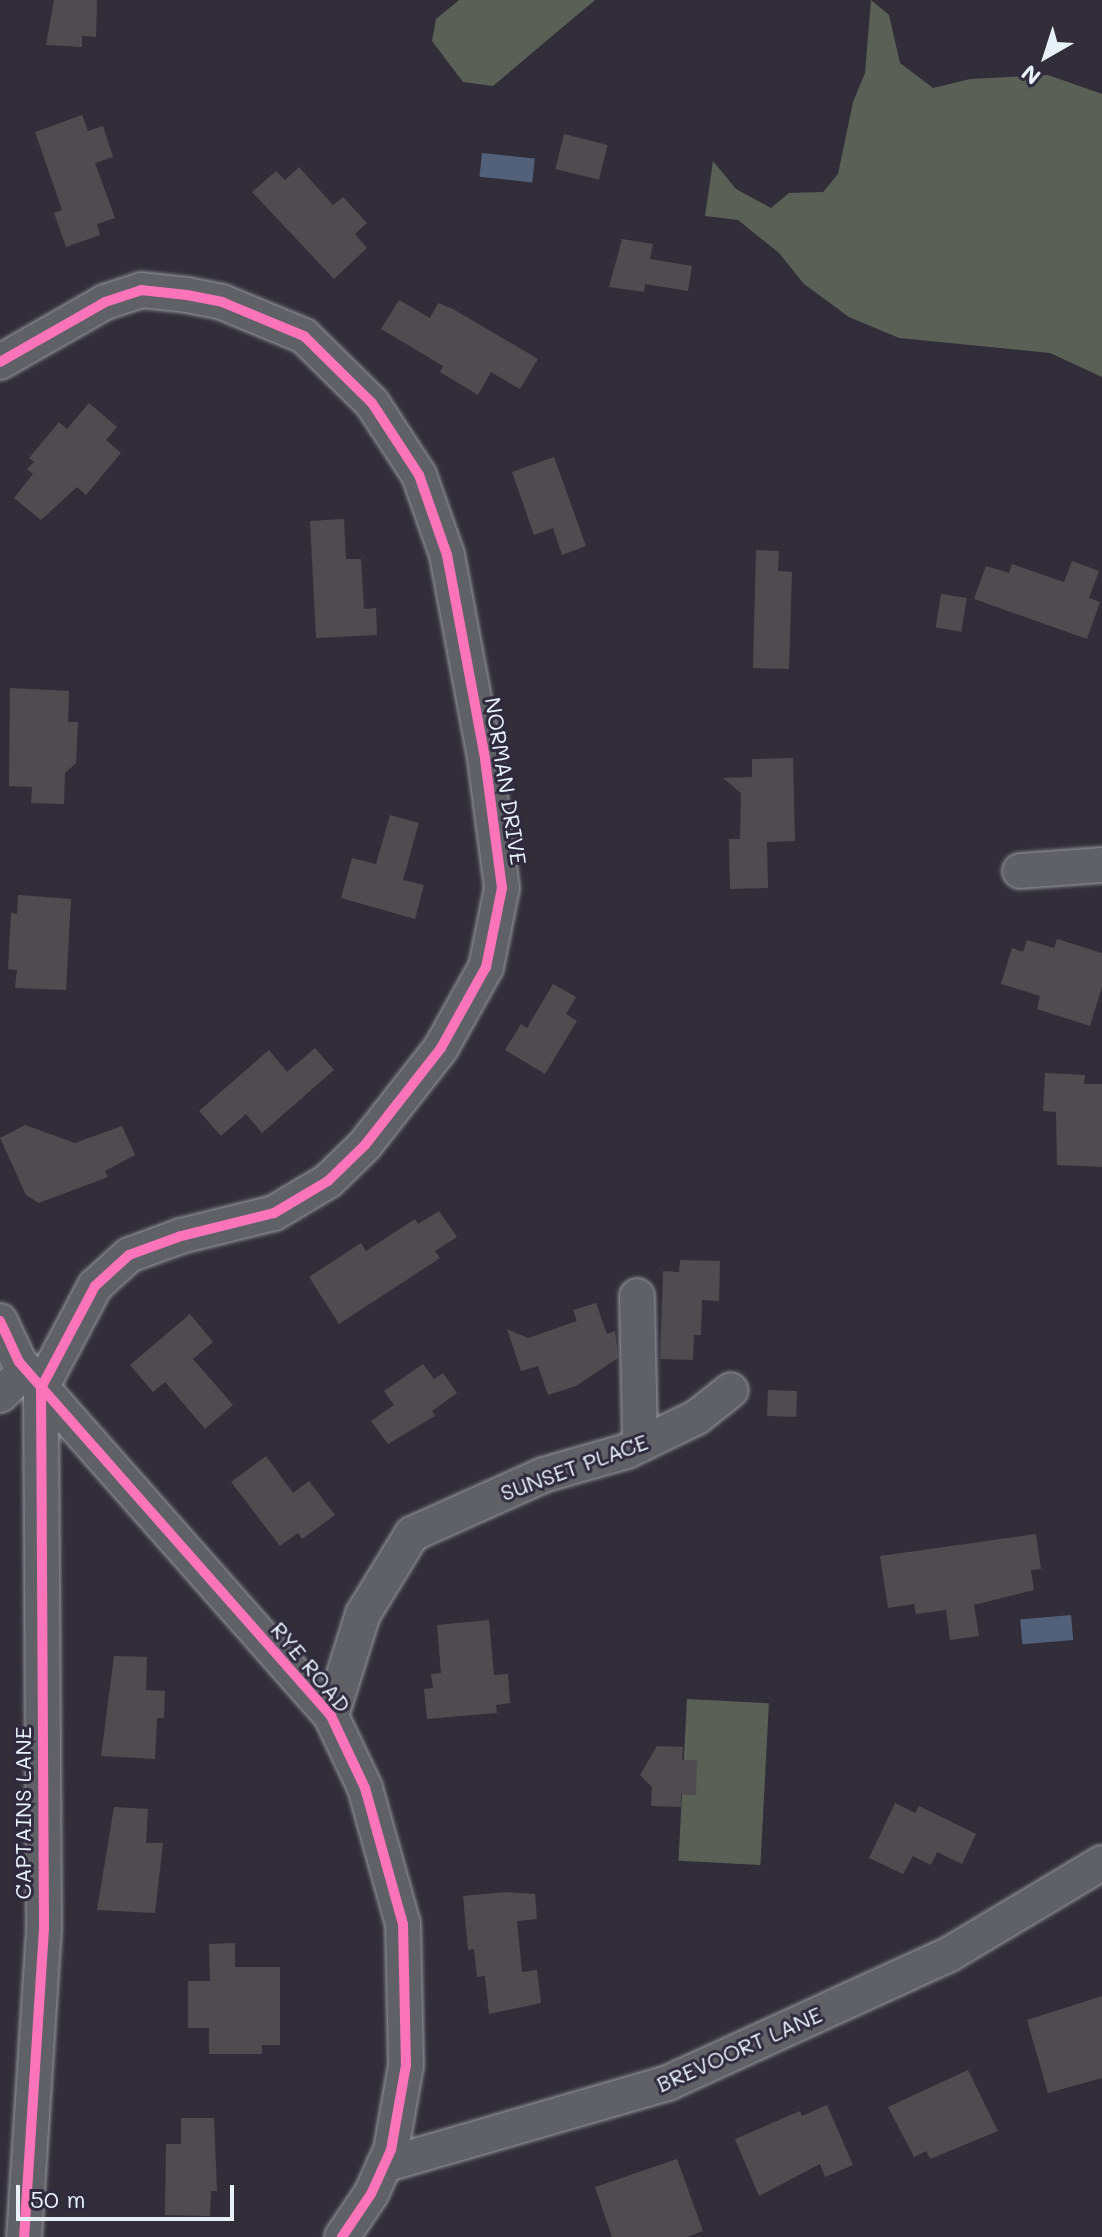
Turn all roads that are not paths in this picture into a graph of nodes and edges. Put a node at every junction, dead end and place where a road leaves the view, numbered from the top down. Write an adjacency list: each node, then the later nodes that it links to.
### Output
1 (0, 362): 6 (street, NORMAN DRIVE)
2 (1102, 865): 3 (street)
3 (1020, 871)
4 (637, 1296): 9 (street)
5 (0, 1321): 6 (street, RYE ROAD)
6 (34, 1379): 8 (street, NORMAN DRIVE); 10 (street, RYE ROAD); 13 (street, CAPTAINS LANE)
7 (731, 1390): 9 (street, SUNSET PLACE)
8 (0, 1395)
9 (640, 1444): 10 (street, SUNSET PLACE)
10 (331, 1716): 12 (street, RYE ROAD)
11 (1102, 1863): 12 (street, BREVOORT LANE)
12 (384, 2165): 14 (street)
13 (24, 2237)
14 (342, 2237)

